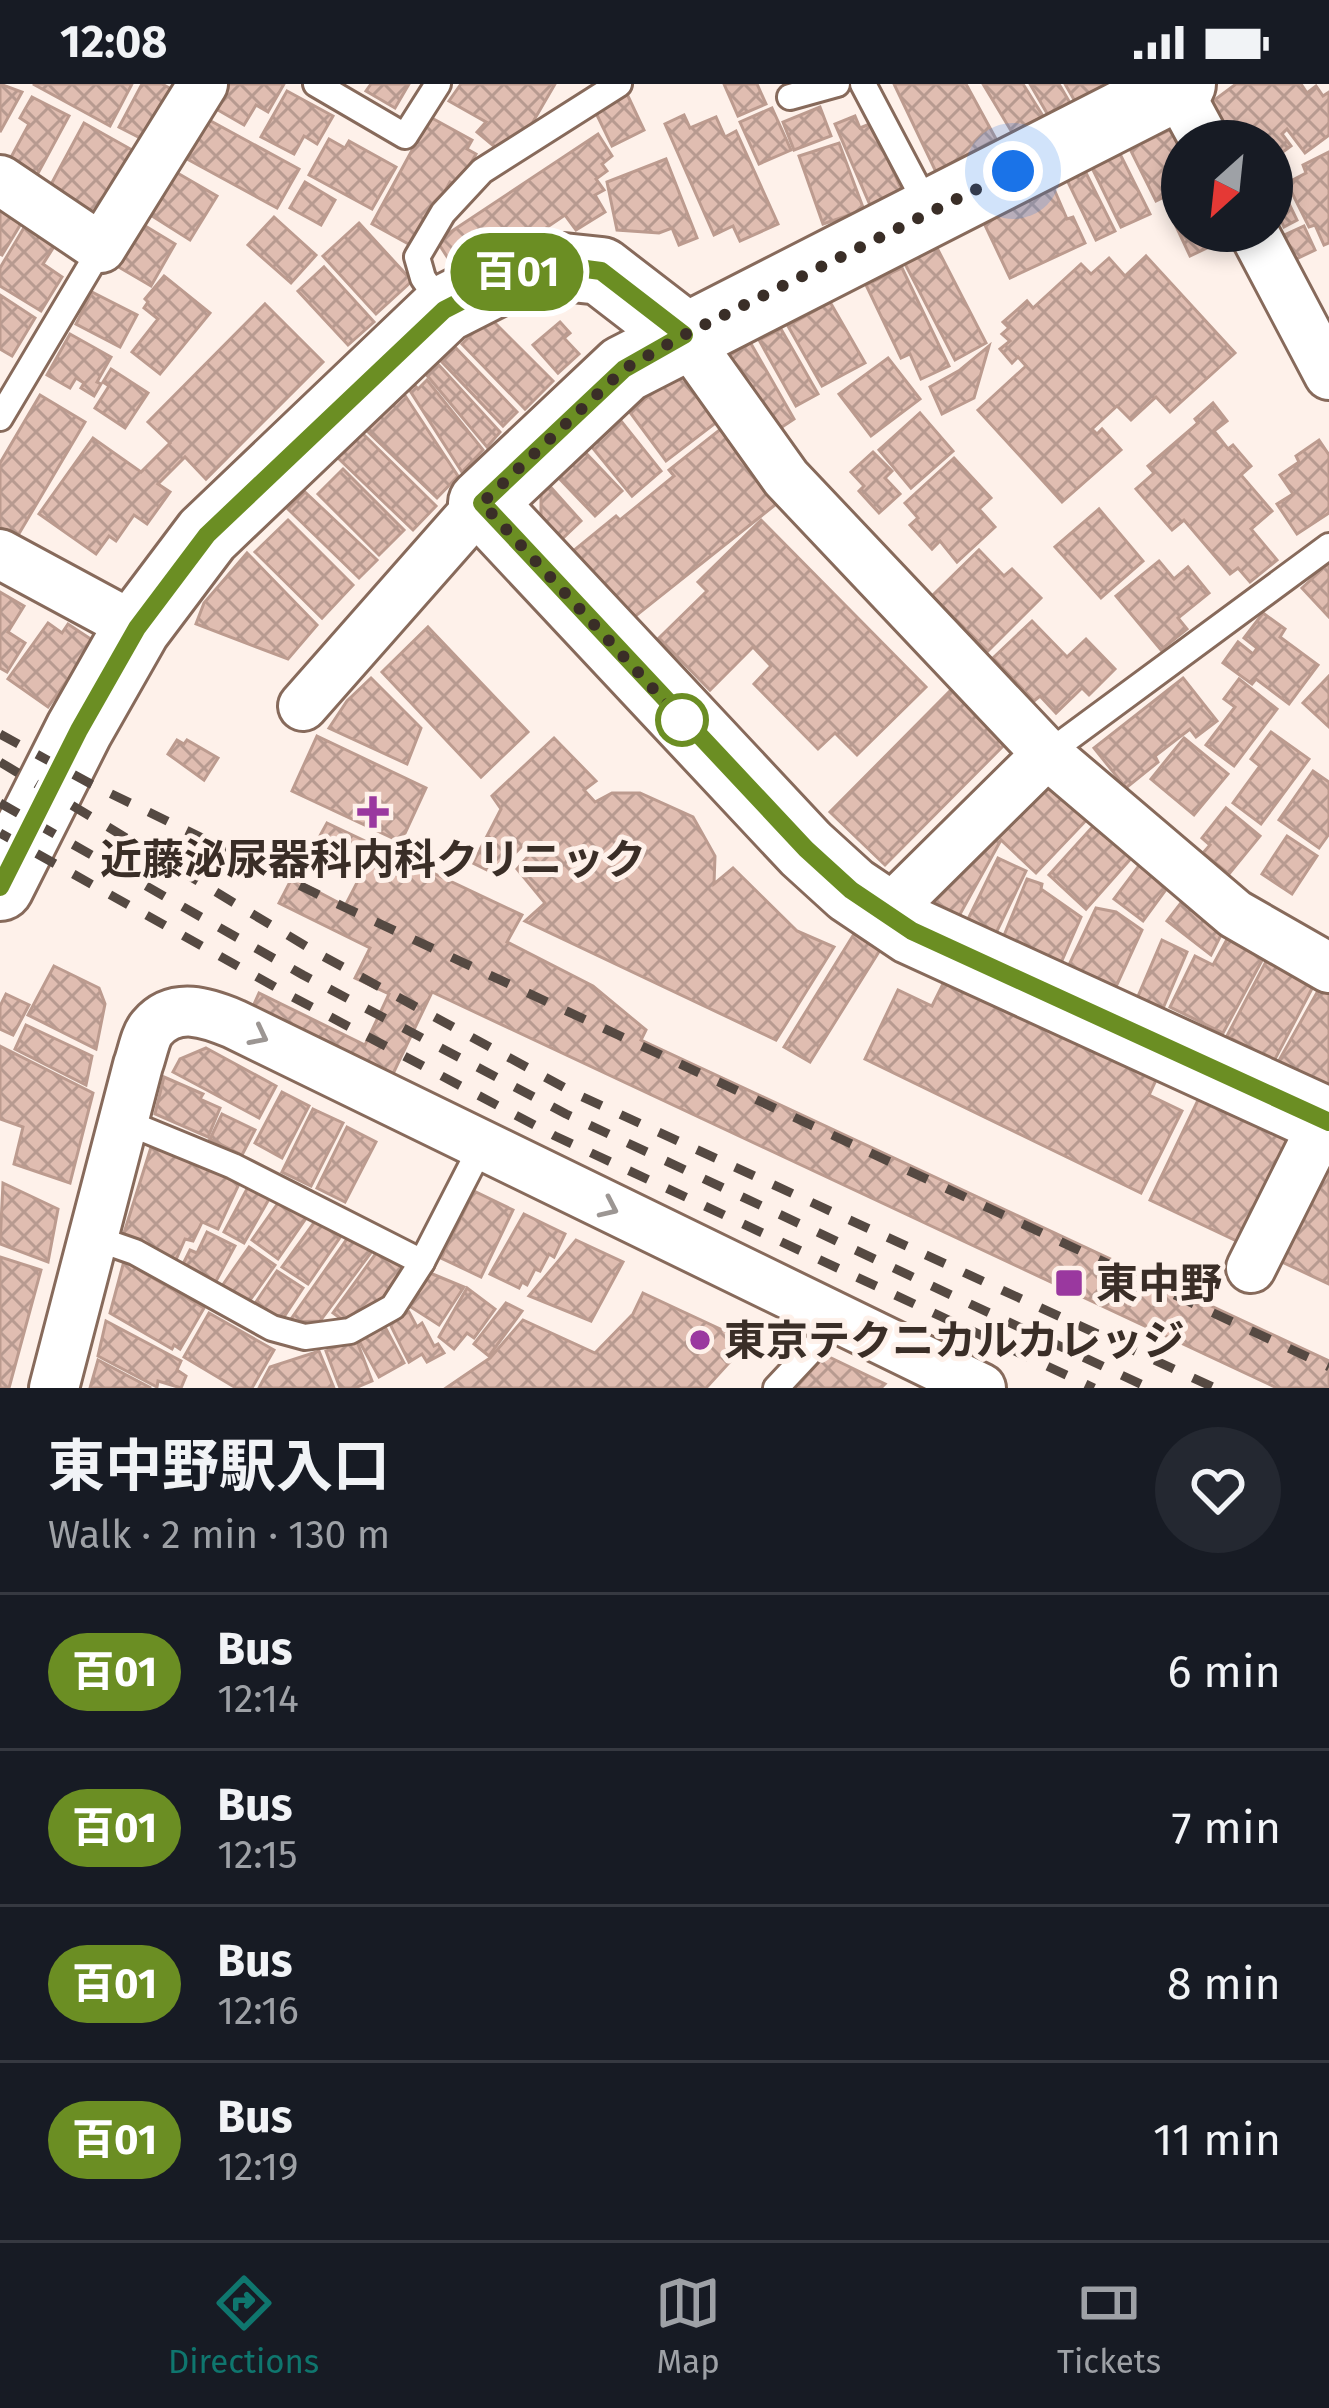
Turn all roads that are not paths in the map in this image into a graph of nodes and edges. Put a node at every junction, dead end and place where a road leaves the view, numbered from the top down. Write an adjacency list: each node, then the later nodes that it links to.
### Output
1 (203, 84): 11 (street)
2 (316, 84): 3 (lane)
3 (438, 84)
4 (619, 84): 13 (lane)
5 (837, 84): 7 (lane)
6 (863, 84): 10 (lane)
7 (790, 97)
8 (1185, 99): 10 (street)
9 (0, 180): 11 (street)
10 (931, 213): 14 (street)
11 (101, 248): 16 (lane)
12 (1263, 252): 15 (street)
13 (444, 310): 14 (street); 20 (street)
14 (684, 335): 17 (street); 22 (street)
15 (1329, 375)
16 (0, 418)
17 (482, 503): 21 (street); 24 (street)
18 (1329, 546): 22 (lane)
19 (0, 554): 20 (street)
20 (137, 628): 23 (street)
21 (303, 706)
22 (1047, 754): 24 (street); 25 (street)
23 (0, 887)
24 (885, 914): 26 (street)
25 (1329, 968)
26 (1327, 1121): 31 (street)
27 (126, 1122): 28 (street, one-way to 28); 29 (street); 30 (lane)
28 (481, 1147): 30 (lane); 32 (street, one-way to 32)
29 (92, 1237): 30 (lane); 33 (street)
30 (422, 1262)
31 (1251, 1268)
32 (834, 1314): 34 (lane); 35 (street)
33 (54, 1388)
34 (776, 1388)
35 (980, 1388)

